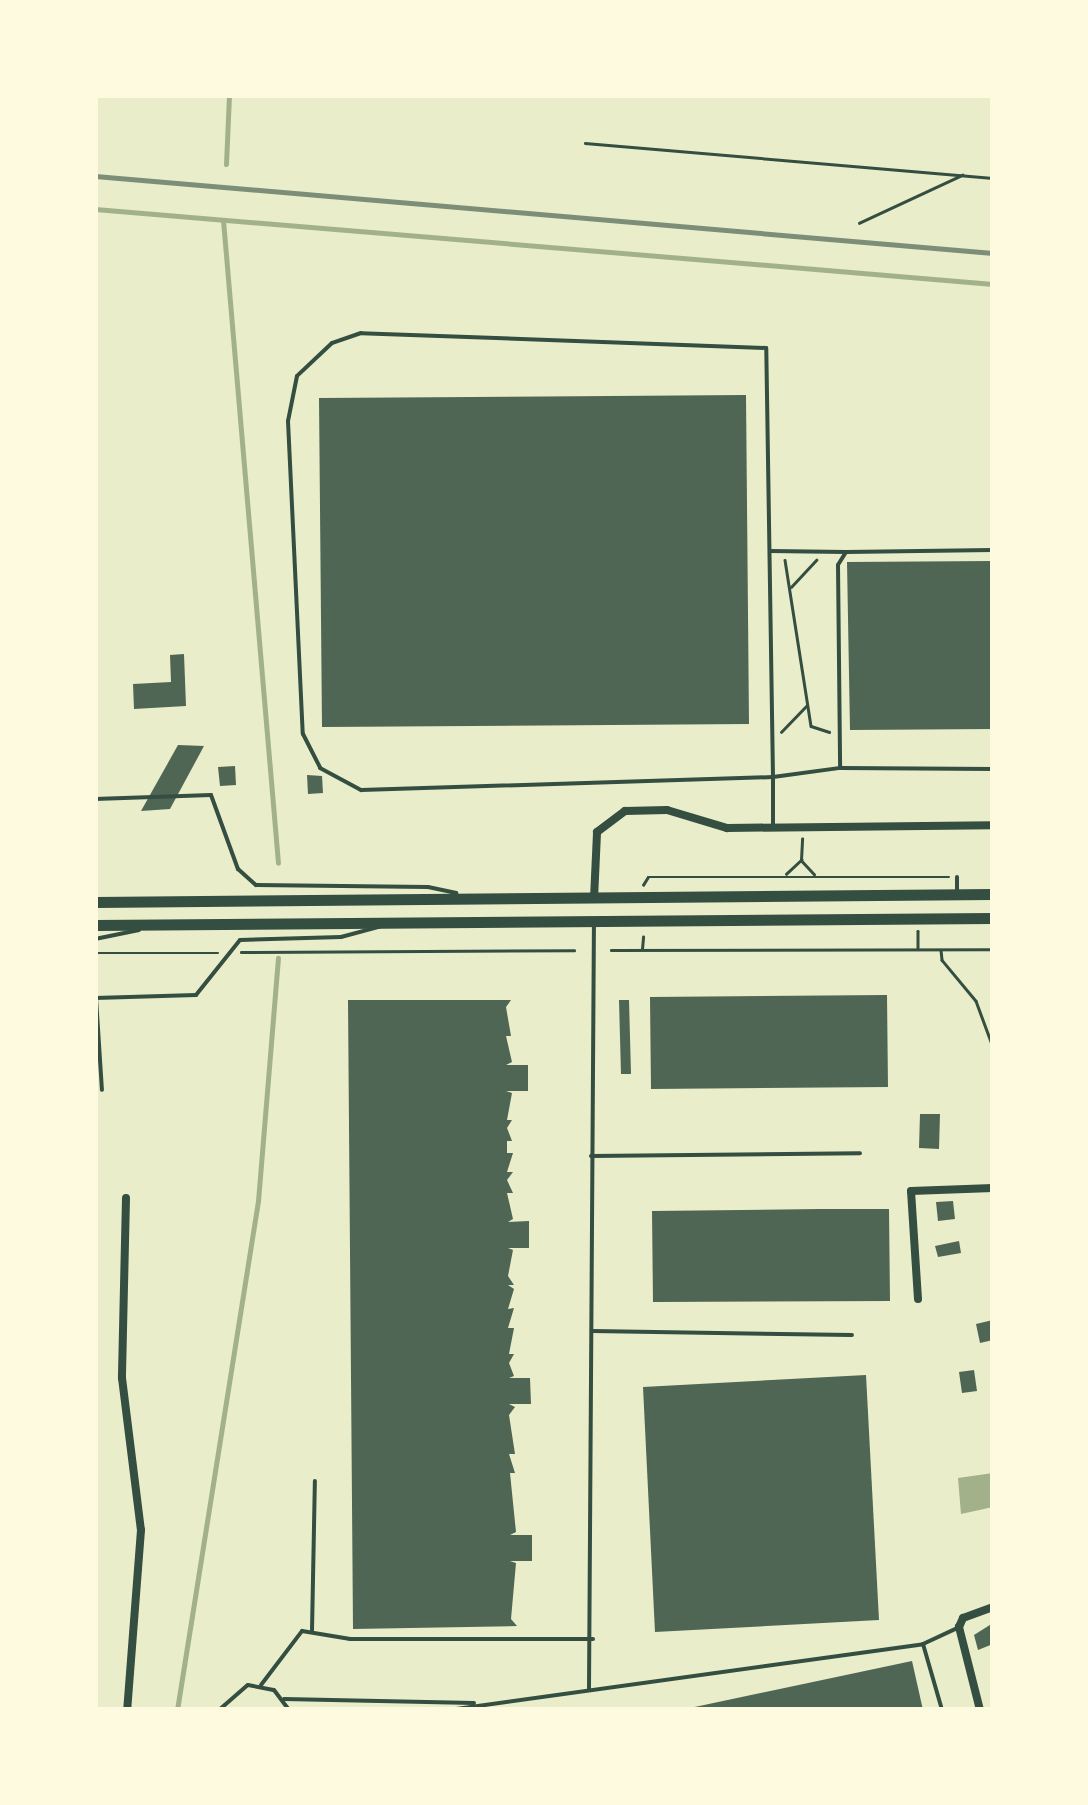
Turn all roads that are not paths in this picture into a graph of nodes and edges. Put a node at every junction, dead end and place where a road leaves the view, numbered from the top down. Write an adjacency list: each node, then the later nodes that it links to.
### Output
1 (993, 550): 3 (lane)
2 (769, 551): 3 (lane); 6 (lane); 6 (lane)
3 (846, 552): 4 (lane)
4 (840, 768): 5 (lane); 6 (lane)
5 (993, 769)
6 (773, 778): 9 (lane)
7 (95, 799): 13 (lane)
8 (993, 825): 9 (street)
9 (772, 829): 14 (street)
10 (957, 877): 11 (lane)
11 (957, 894): 12 (highway); 14 (highway)
12 (993, 894)
13 (468, 899): 14 (highway); 15 (highway)
14 (594, 899): 17 (highway)
15 (95, 902)
16 (993, 918): 17 (highway)
17 (594, 922): 18 (highway); 25 (lane)
18 (386, 924): 20 (highway); 22 (lane)
19 (95, 925): 20 (highway)
20 (155, 925): 21 (lane)
21 (95, 939)
22 (96, 998): 23 (lane)
23 (102, 1090)
24 (860, 1152): 25 (lane)
25 (590, 1156): 29 (lane)
26 (993, 1188): 28 (street)
27 (126, 1198): 41 (street)
28 (918, 1300)
29 (592, 1331): 30 (lane); 35 (lane)
30 (852, 1335)
31 (315, 1481): 34 (lane)
32 (993, 1607): 33 (street)
33 (958, 1628): 36 (lane); 46 (street)
34 (312, 1630): 35 (lane); 37 (lane)
35 (593, 1639): 38 (lane)
36 (923, 1644): 38 (lane); 45 (lane)
37 (261, 1685): 39 (lane); 42 (lane)
38 (589, 1689): 40 (lane)
39 (284, 1699): 40 (lane); 43 (lane)
40 (484, 1703): 44 (lane)
41 (127, 1710)
42 (219, 1710)
43 (289, 1710)
44 (449, 1710)
45 (942, 1710)
46 (980, 1710)

